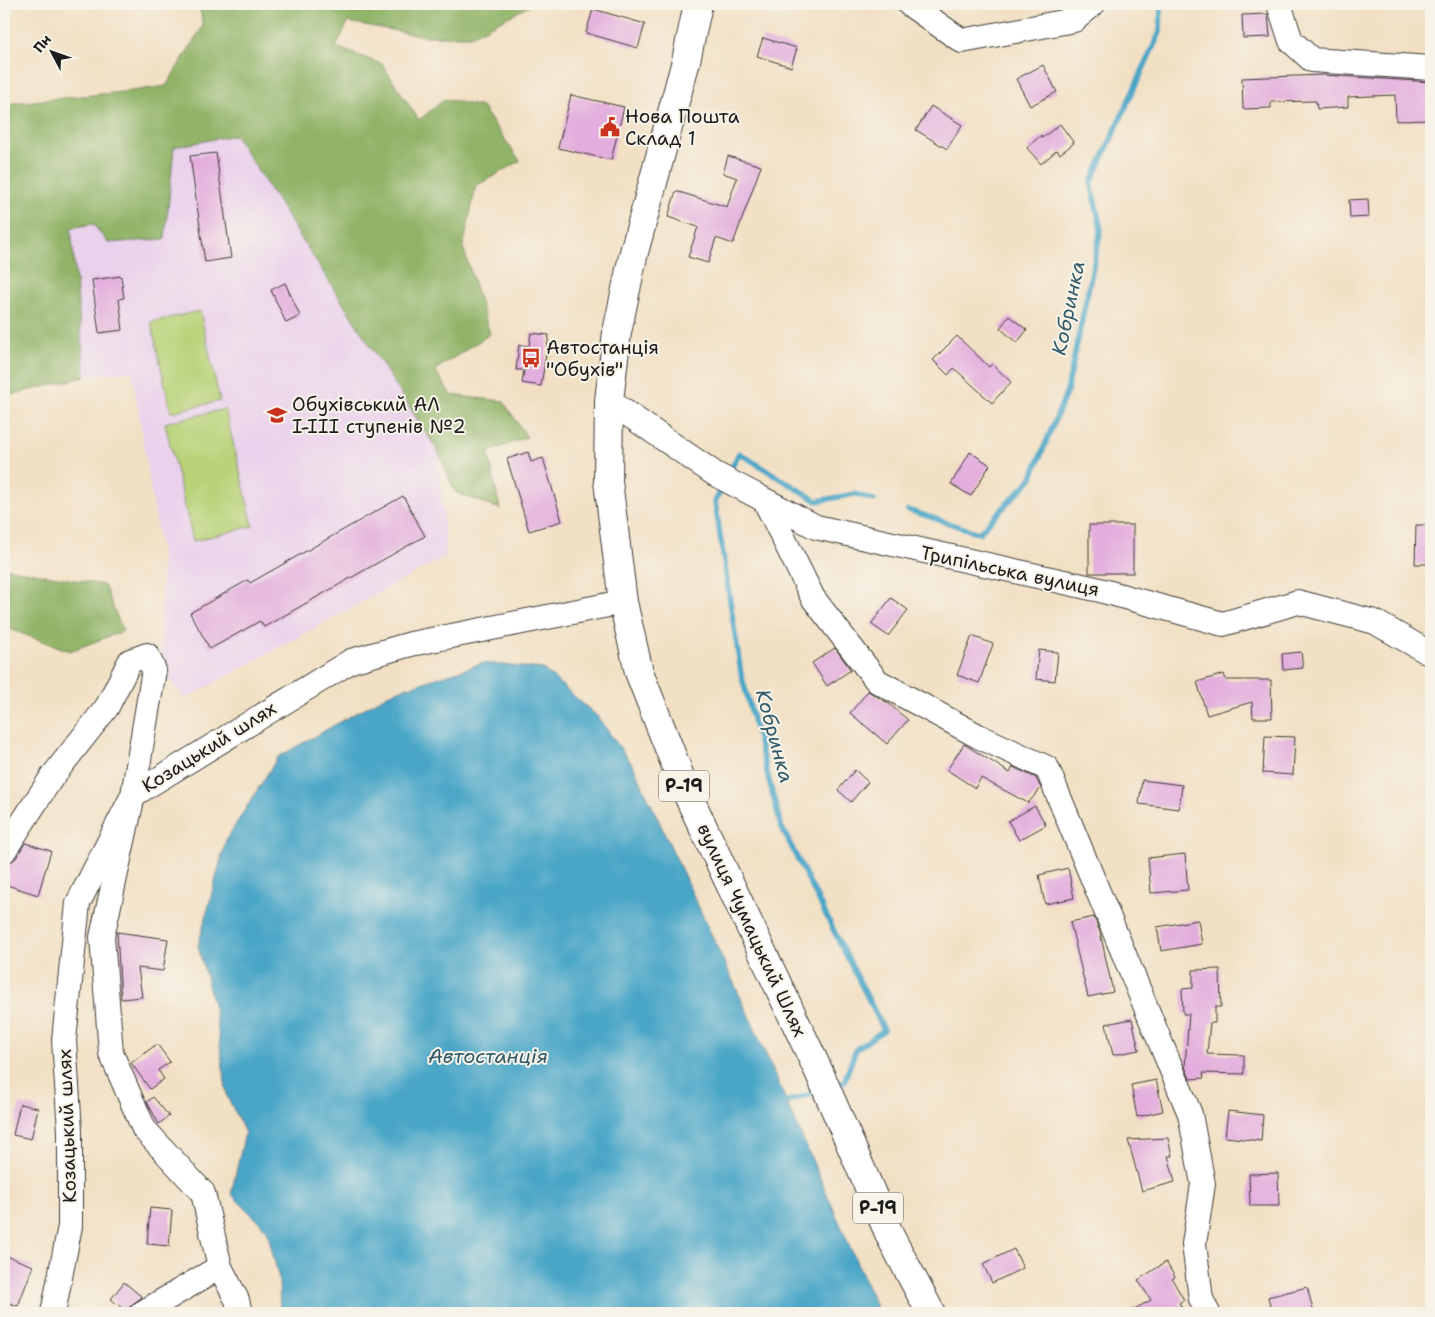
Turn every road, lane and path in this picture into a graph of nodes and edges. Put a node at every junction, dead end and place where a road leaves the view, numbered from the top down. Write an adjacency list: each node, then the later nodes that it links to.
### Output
1 (698, 4): 6 (main road, вулиця Чумацький Шлях / Р-19)
2 (909, 4): 3 (street)
3 (1093, 4)
4 (1279, 4): 5 (street)
5 (1431, 68)
6 (609, 401): 7 (street, Трипільська вулиця); 8 (main road, вулиця Чумацький Шлях / Р-19)
7 (766, 503): 9 (street, Трипільська вулиця); 17 (street)
8 (623, 602): 10 (street, Козацький шлях); 16 (main road, вулиця Чумацький Шлях / Р-19)
9 (1431, 654)
10 (133, 795): 11 (street); 12 (street); 13 (street, Козацький шлях)
11 (4, 851)
12 (220, 1267): 14 (street); 15 (street)
13 (53, 1313)
14 (142, 1313)
15 (240, 1313)
16 (931, 1313)
17 (1208, 1313)

